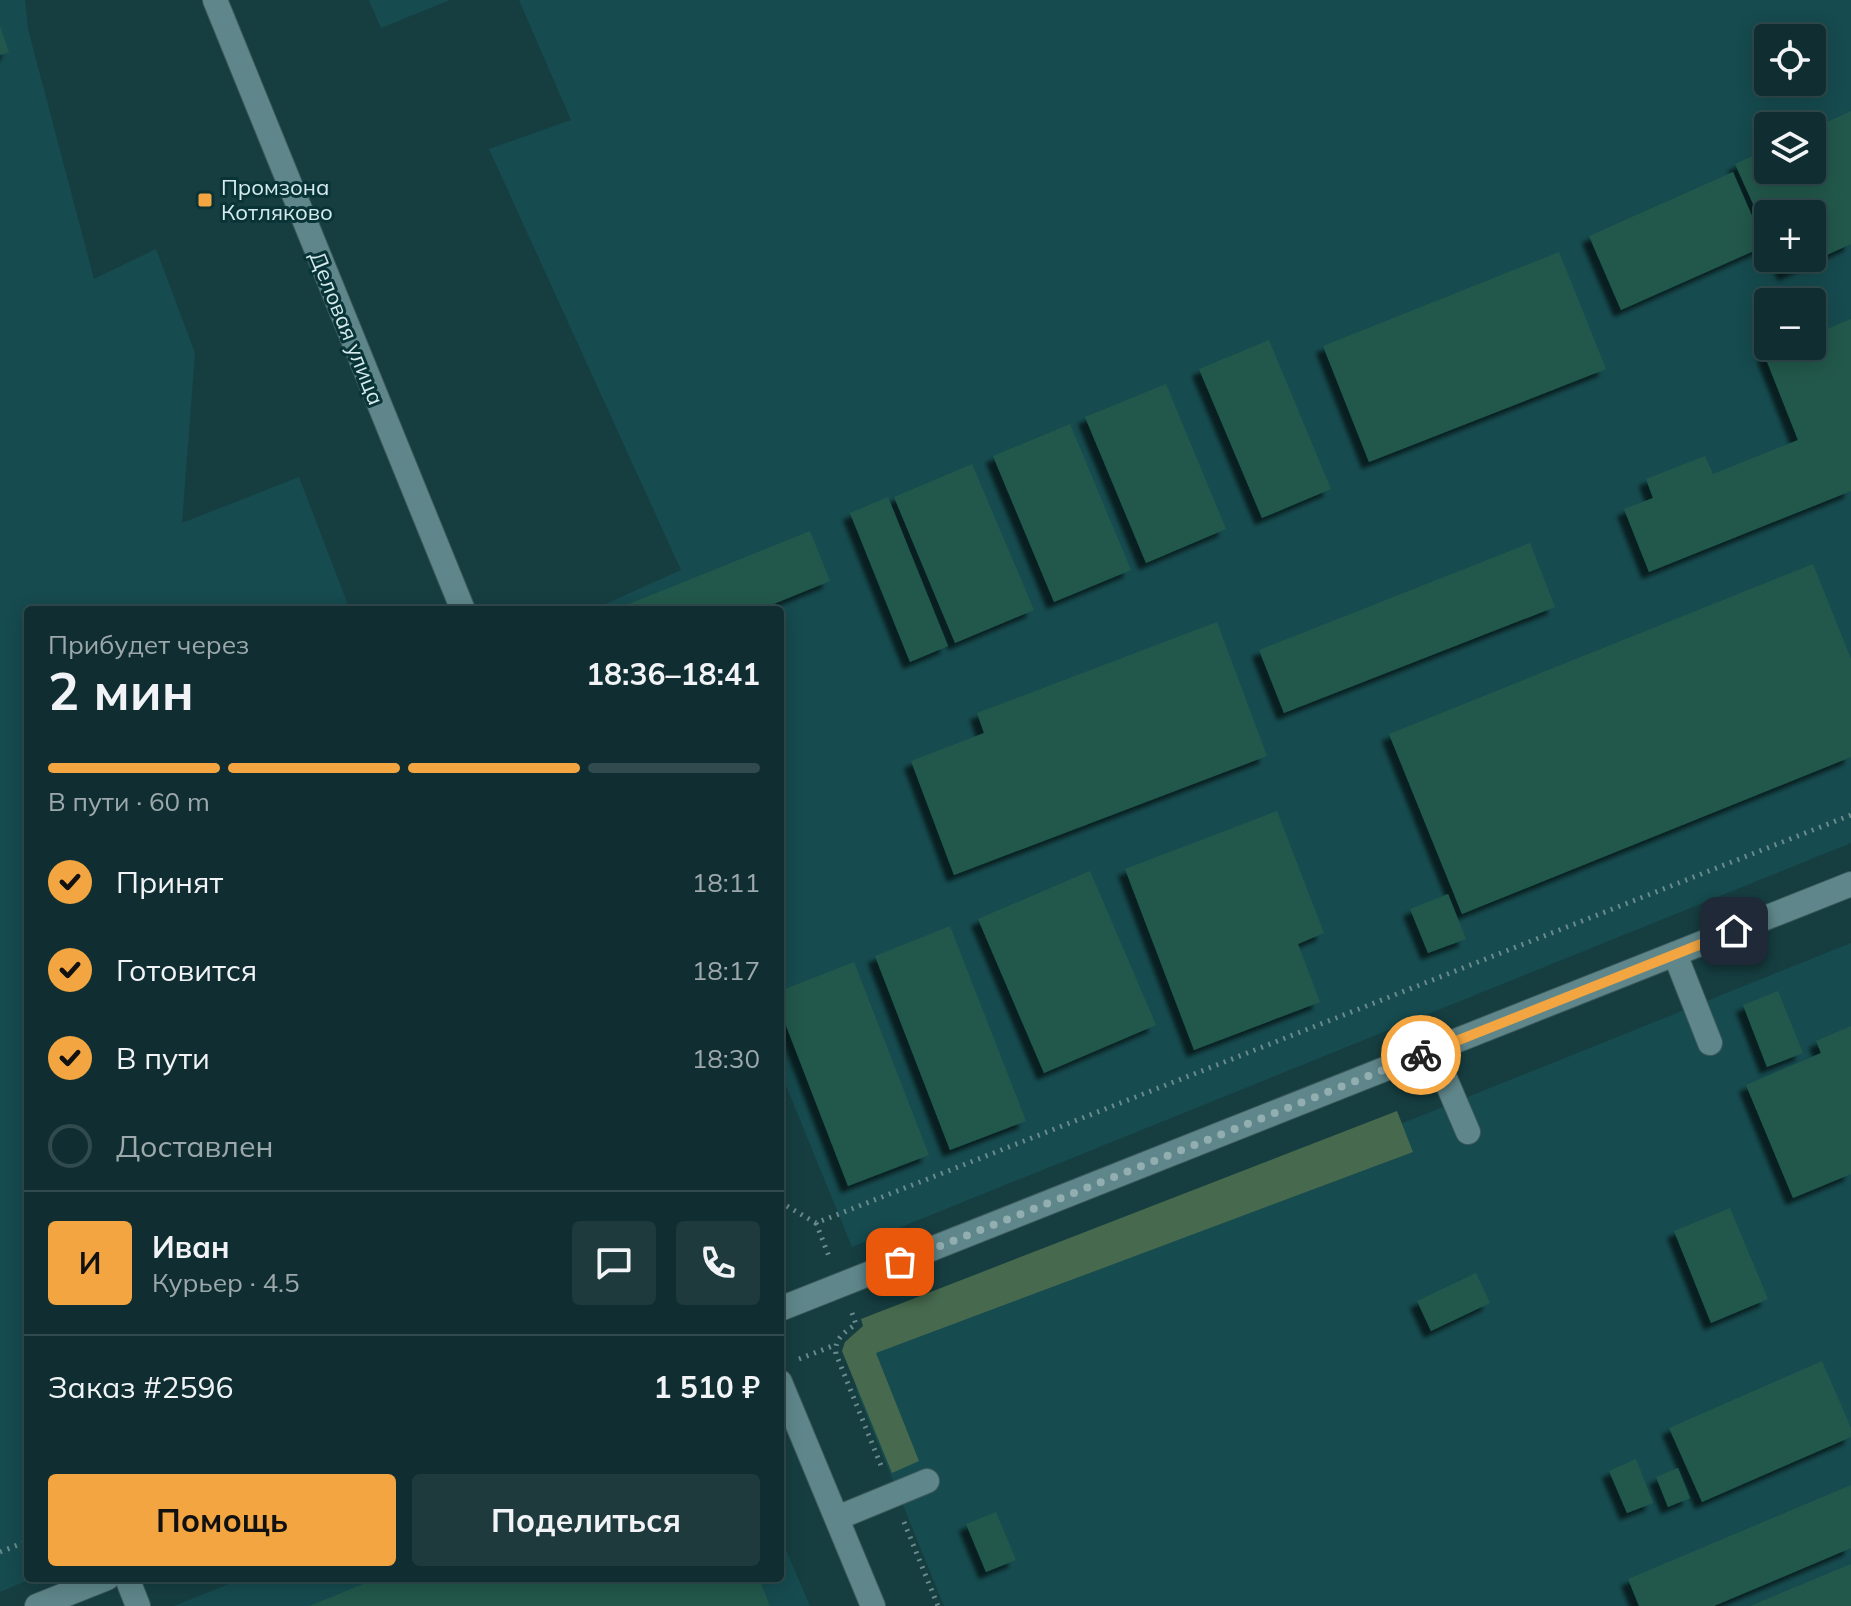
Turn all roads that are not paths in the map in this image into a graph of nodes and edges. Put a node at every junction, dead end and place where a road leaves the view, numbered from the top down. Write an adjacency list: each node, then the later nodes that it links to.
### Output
1 (215, 0): 2 (street, Деловая улица)
2 (461, 606)
3 (1851, 884): 4 (street)
4 (1675, 954): 5 (street); 6 (street)
5 (1710, 1043)
6 (1433, 1050): 7 (street); 8 (street)
7 (1468, 1132)
8 (784, 1307)
9 (784, 1392): 11 (street)
10 (927, 1481): 11 (street)
11 (837, 1518): 16 (street)
12 (97, 1582): 14 (street)
13 (129, 1582): 15 (street)
14 (37, 1606)
15 (138, 1606)
16 (873, 1606)

